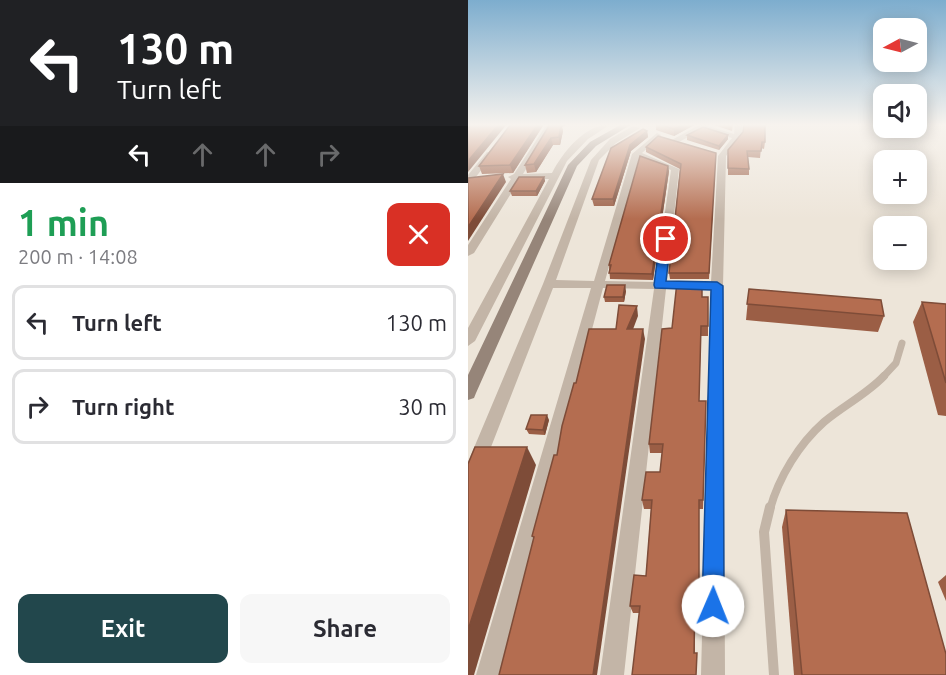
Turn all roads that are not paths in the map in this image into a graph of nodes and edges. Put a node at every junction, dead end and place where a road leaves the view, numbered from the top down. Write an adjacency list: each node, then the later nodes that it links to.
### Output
1 (489, 156): 12 (street)
2 (531, 156): 10 (street)
3 (567, 156): 9 (street)
4 (582, 156): 20 (street)
5 (599, 156): 14 (street)
6 (636, 156): 15 (street)
7 (640, 156): 16 (street)
8 (717, 156): 17 (street)
9 (557, 176): 10 (street); 18 (street)
10 (518, 177): 11 (street); 13 (street)
11 (499, 178)
12 (471, 179)
13 (468, 253)
14 (549, 284): 15 (street); 21 (street)
15 (598, 285): 16 (street); 22 (street)
16 (660, 285): 17 (street); 23 (street)
17 (717, 286): 24 (street)
18 (468, 341)
19 (902, 343): 25 (lane)
20 (468, 393)
21 (468, 483)
22 (488, 675)
23 (612, 675)
24 (712, 675)
25 (774, 675)

